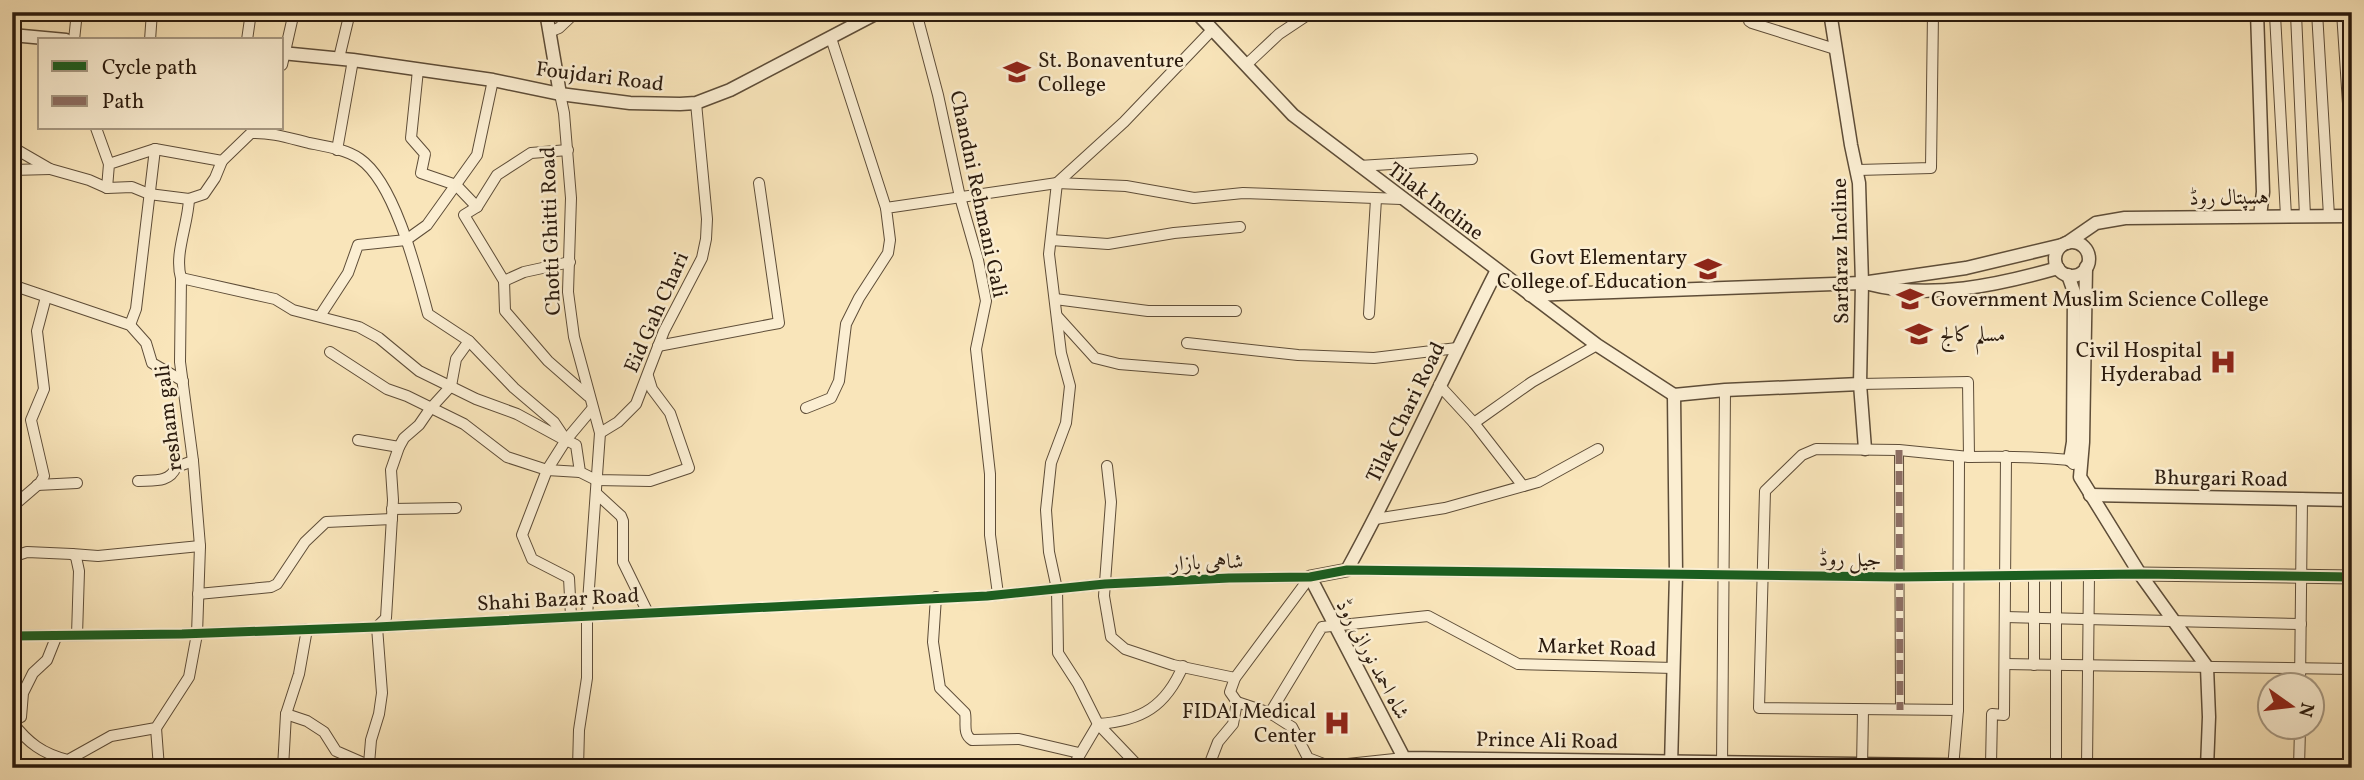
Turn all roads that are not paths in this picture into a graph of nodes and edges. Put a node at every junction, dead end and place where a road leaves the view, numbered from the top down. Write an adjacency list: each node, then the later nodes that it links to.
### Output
1 (77, 12): 25 (street)
2 (152, 12): 26 (street)
3 (251, 12): 27 (street)
4 (294, 12): 30 (street)
5 (351, 12): 32 (street)
6 (546, 12): 22 (street)
7 (576, 12): 22 (street)
8 (878, 12): 28 (street, Foujdari Road)
9 (916, 12): 59 (street, Chandni Rehmani Gali)
10 (1196, 12): 21 (street, Tilak Incline)
11 (1312, 12): 34 (street)
12 (1748, 12): 29 (street)
13 (1830, 12): 29 (street, Sarfaraz Incline)
14 (1933, 12): 53 (street)
15 (2257, 12): 65 (street)
16 (2327, 12): 18 (street)
17 (2342, 12): 36 (street)
18 (2317, 13): 20 (street); 68 (street)
19 (2273, 14): 20 (street); 66 (street)
20 (2296, 14): 67 (street)
21 (1212, 30): 34 (street, Tilak Incline); 55 (street)
22 (549, 32): 38 (street)
23 (12, 35): 24 (street)
24 (44, 38)
25 (74, 38)
26 (150, 38)
27 (247, 38)
28 (831, 38): 39 (street, Foujdari Road); 64 (street)
29 (1835, 49): 53 (street, Sarfaraz Incline)
30 (284, 53)
31 (284, 57): 32 (street, Foujdari Road)
32 (340, 58): 33 (street, Foujdari Road)
33 (353, 60): 35 (street, Foujdari Road); 44 (street)
34 (1245, 65): 50 (street, Tilak Incline)
35 (418, 70): 37 (street, Foujdari Road); 56 (street)
36 (2349, 79): 49 (street)
37 (493, 80): 38 (street, Foujdari Road); 56 (street)
38 (560, 94): 39 (street, Foujdari Road); 45 (street, Chotti Ghitti Road)
39 (696, 103): 95 (street, Eid Gah Chari)
40 (97, 130): 48 (street)
41 (267, 130): 44 (street); 47 (street)
42 (12, 147): 51 (street)
43 (155, 149): 47 (street); 48 (street); 58 (street)
44 (337, 150): 72 (street)
45 (568, 150): 63 (street); 76 (street, Chotti Ghitti Road)
46 (1472, 159): 50 (street)
47 (222, 160): 60 (street)
48 (108, 164): 57 (street)
49 (2352, 164)
50 (1358, 166): 62 (street, Tilak Incline)
51 (50, 169): 52 (street); 57 (street)
52 (12, 170)
53 (1858, 170): 82 (street, Sarfaraz Incline)
54 (759, 183): 95 (street)
55 (1056, 183): 59 (street); 61 (street); 73 (street)
56 (456, 186): 63 (street); 72 (street)
57 (107, 188): 58 (street)
58 (149, 194): 60 (street); 91 (street)
59 (960, 197): 64 (street); 159 (street, Chandni Rehmani Gali)
60 (189, 199): 80 (street, resham gali)
61 (1377, 199): 62 (street); 88 (street)
62 (1401, 199): 78 (street, Tilak Incline)
63 (477, 207): 81 (street)
64 (886, 208): 107 (street)
65 (2260, 216): 66 (street, ہسپتال روڈ); 70 (street, ہسپتال روڈ)
66 (2286, 216): 67 (street, ہسپتال روڈ)
67 (2305, 216): 68 (street, ہسپتال روڈ)
68 (2329, 216): 69 (street, ہسپتال روڈ)
69 (2352, 216)
70 (2108, 220): 74 (street, ہسپتال روڈ); 75 (street)
71 (1240, 227): 73 (street)
72 (406, 240): 89 (street); 92 (street)
73 (1051, 240): 86 (street)
74 (2065, 244): 75 (street); 79 (street); 82 (street)
75 (2086, 250): 77 (street)
76 (570, 262): 81 (street); 106 (street, Chotti Ghitti Road)
77 (2086, 267): 79 (street); 125 (street)
78 (1497, 270): 84 (street, Tilak Incline); 96 (street, Tilak Chari Road)
79 (2063, 271): 82 (street); 120 (street)
80 (181, 278): 89 (street); 100 (street, resham gali)
81 (505, 281): 106 (street)
82 (1862, 283): 84 (street); 101 (street, Sarfaraz Incline)
83 (12, 285): 85 (street)
84 (1530, 295): 94 (street, Tilak Incline)
85 (46, 297): 91 (street); 129 (street)
86 (1055, 299): 87 (street); 90 (street)
87 (1236, 311)
88 (1369, 314)
89 (320, 316): 103 (street)
90 (1057, 316): 98 (street); 157 (street)
91 (130, 325): 100 (street)
92 (469, 341): 103 (street); 113 (street)
93 (1187, 343): 96 (street)
94 (1597, 345): 105 (street, Tilak Incline); 110 (street)
95 (658, 346): 99 (street, Eid Gah Chari)
96 (1457, 348): 102 (street, Tilak Chari Road)
97 (330, 352): 108 (street)
98 (1193, 370)
99 (648, 376): 111 (street, Eid Gah Chari); 126 (street)
100 (183, 382): 121 (street, resham gali)
101 (1860, 384): 104 (street); 116 (street, Sarfaraz Incline); 119 (street)
102 (1439, 385): 110 (street); 138 (street, Tilak Chari Road)
103 (451, 386): 108 (street); 113 (street)
104 (1725, 390): 105 (street); 145 (street)
105 (1674, 395): 143 (street)
106 (588, 396): 109 (street, Chotti Ghitti Road)
107 (806, 408)
108 (430, 409): 114 (street); 123 (street)
109 (592, 409): 111 (street, Chotti Ghitti Road); 113 (street)
110 (1474, 424): 130 (street)
111 (600, 433): 126 (street, Chotti Ghitti Road)
112 (358, 440): 114 (street)
113 (566, 440): 123 (street); 124 (street)
114 (399, 447): 137 (street)
115 (1598, 449): 130 (street)
116 (1865, 449): 117 (street); 146 (street)
117 (1899, 450): 119 (street); 153 (street)
118 (2006, 456): 119 (street); 120 (street); 148 (street)
119 (1964, 457): 154 (street)
120 (2070, 460): 125 (street)
121 (192, 461): 127 (street); 139 (street, resham gali)
122 (1107, 466): 156 (street)
123 (547, 470): 124 (street); 163 (street)
124 (580, 472): 126 (street)
125 (2080, 477): 132 (street)
126 (596, 480): 131 (street, Chotti Ghitti Road)
127 (138, 481)
128 (77, 483): 129 (street)
129 (36, 485): 135 (street)
130 (1523, 486): 138 (street)
131 (597, 494): 161 (street); 162 (street, Chotti Ghitti Road)
132 (2090, 495): 133 (street, Bhurgari Road); 144 (street)
133 (2302, 498): 134 (street, Bhurgari Road); 151 (street)
134 (2352, 499)
135 (12, 507)
136 (456, 508): 137 (street)
137 (392, 514): 158 (street); 170 (street)
138 (1375, 519): 142 (street, Tilak Chari Road)
139 (200, 546): 140 (street); 158 (street, resham gali)
140 (72, 554): 141 (street); 175 (street)
141 (12, 557)
142 (1347, 570): 143 (street, جیل روڈ); 152 (street)
143 (1676, 574): 145 (street, جیل روڈ); 183 (street)
144 (2140, 574): 147 (street, جیل روڈ); 151 (street, جیل روڈ); 168 (street)
145 (1723, 575): 146 (street, جیل روڈ); 203 (street)
146 (1761, 575): 153 (street, جیل روڈ); 189 (street)
147 (2089, 575): 150 (street, جیل روڈ); 167 (street)
148 (2004, 576): 149 (street, جیل روڈ); 154 (street, جیل روڈ); 164 (street)
149 (2034, 576): 150 (street, جیل روڈ); 165 (street)
150 (2056, 576): 166 (street)
151 (2301, 576): 155 (street, جیل روڈ); 169 (street)
152 (1310, 577): 156 (street, شاہی بازار); 171 (street, شاہ احمد نورانی روڈ); 187 (street)
153 (1899, 577): 154 (street, جیل روڈ); 190 (street)
154 (1958, 577): 191 (street)
155 (2352, 577)
156 (1105, 584): 157 (street, Shahi Bazar Road); 180 (street)
157 (1057, 589): 159 (street, Shahi Bazar Road); 195 (street)
158 (198, 594): 173 (street, resham gali)
159 (998, 594): 160 (street, Shahi Bazar Road)
160 (936, 597): 161 (street, Shahi Bazar Road); 198 (street)
161 (647, 611): 162 (street, Shahi Bazar Road)
162 (587, 615): 163 (street, Shahi Bazar Road); 213 (street, Chotti Ghitti Road)
163 (571, 616): 170 (street, Shahi Bazar Road)
164 (2005, 617): 165 (street); 177 (street)
165 (2034, 618): 166 (street); 178 (street)
166 (2056, 618): 167 (street); 179 (street)
167 (2088, 618): 168 (street); 181 (street)
168 (2170, 620): 169 (street); 182 (street)
169 (2301, 624): 184 (street)
170 (377, 627): 172 (street, Shahi Bazar Road); 204 (street)
171 (1328, 627): 183 (street, Market Road); 192 (street); 200 (street, شاہ احمد نورانی روڈ)
172 (307, 629): 173 (street, Shahi Bazar Road); 193 (street)
173 (197, 634): 175 (street, Shahi Bazar Road); 196 (street, resham gali)
174 (57, 635): 175 (street, Shahi Bazar Road); 176 (street, Shahi Bazar Road); 194 (street)
175 (77, 635)
176 (12, 636)
177 (2005, 664): 178 (street); 207 (street)
178 (2034, 665): 179 (street)
179 (2056, 665): 181 (street); 208 (street)
180 (1182, 666): 187 (street); 195 (street)
181 (2088, 666): 182 (street); 209 (street)
182 (2207, 667): 184 (street); 218 (street)
183 (1674, 668): 202 (street)
184 (2300, 668): 185 (street); 186 (street)
185 (2352, 668)
186 (2300, 672)
187 (1235, 678): 188 (street)
188 (1237, 702): 192 (street); 216 (street)
189 (1863, 710): 190 (street); 205 (street)
190 (1900, 710): 191 (street)
191 (1958, 710): 206 (street)
192 (1270, 713): 200 (street)
193 (286, 714): 199 (street); 211 (street)
194 (12, 721): 196 (street)
195 (1098, 724): 198 (street); 215 (street)
196 (156, 728): 210 (street)
197 (2300, 742): 219 (street)
198 (1079, 753): 214 (street)
199 (349, 756): 204 (street); 212 (street)
200 (1404, 758): 201 (street, Prince Ali Road)
201 (1427, 763): 202 (street, Prince Ali Road)
202 (1671, 764): 203 (street, Prince Ali Road)
203 (1722, 764): 205 (street, Prince Ali Road)
204 (372, 766)
205 (1862, 766): 206 (street, Prince Ali Road)
206 (1953, 766): 207 (street, Prince Ali Road)
207 (1996, 766): 208 (street, Prince Ali Road)
208 (2056, 766): 209 (street, Prince Ali Road)
209 (2087, 766): 217 (street, Prince Ali Road)
210 (159, 768)
211 (283, 768)
212 (349, 768)
213 (578, 768)
214 (1072, 768)
215 (1140, 768)
216 (1208, 768)
217 (2169, 768)
218 (2207, 768)
219 (2299, 768)

